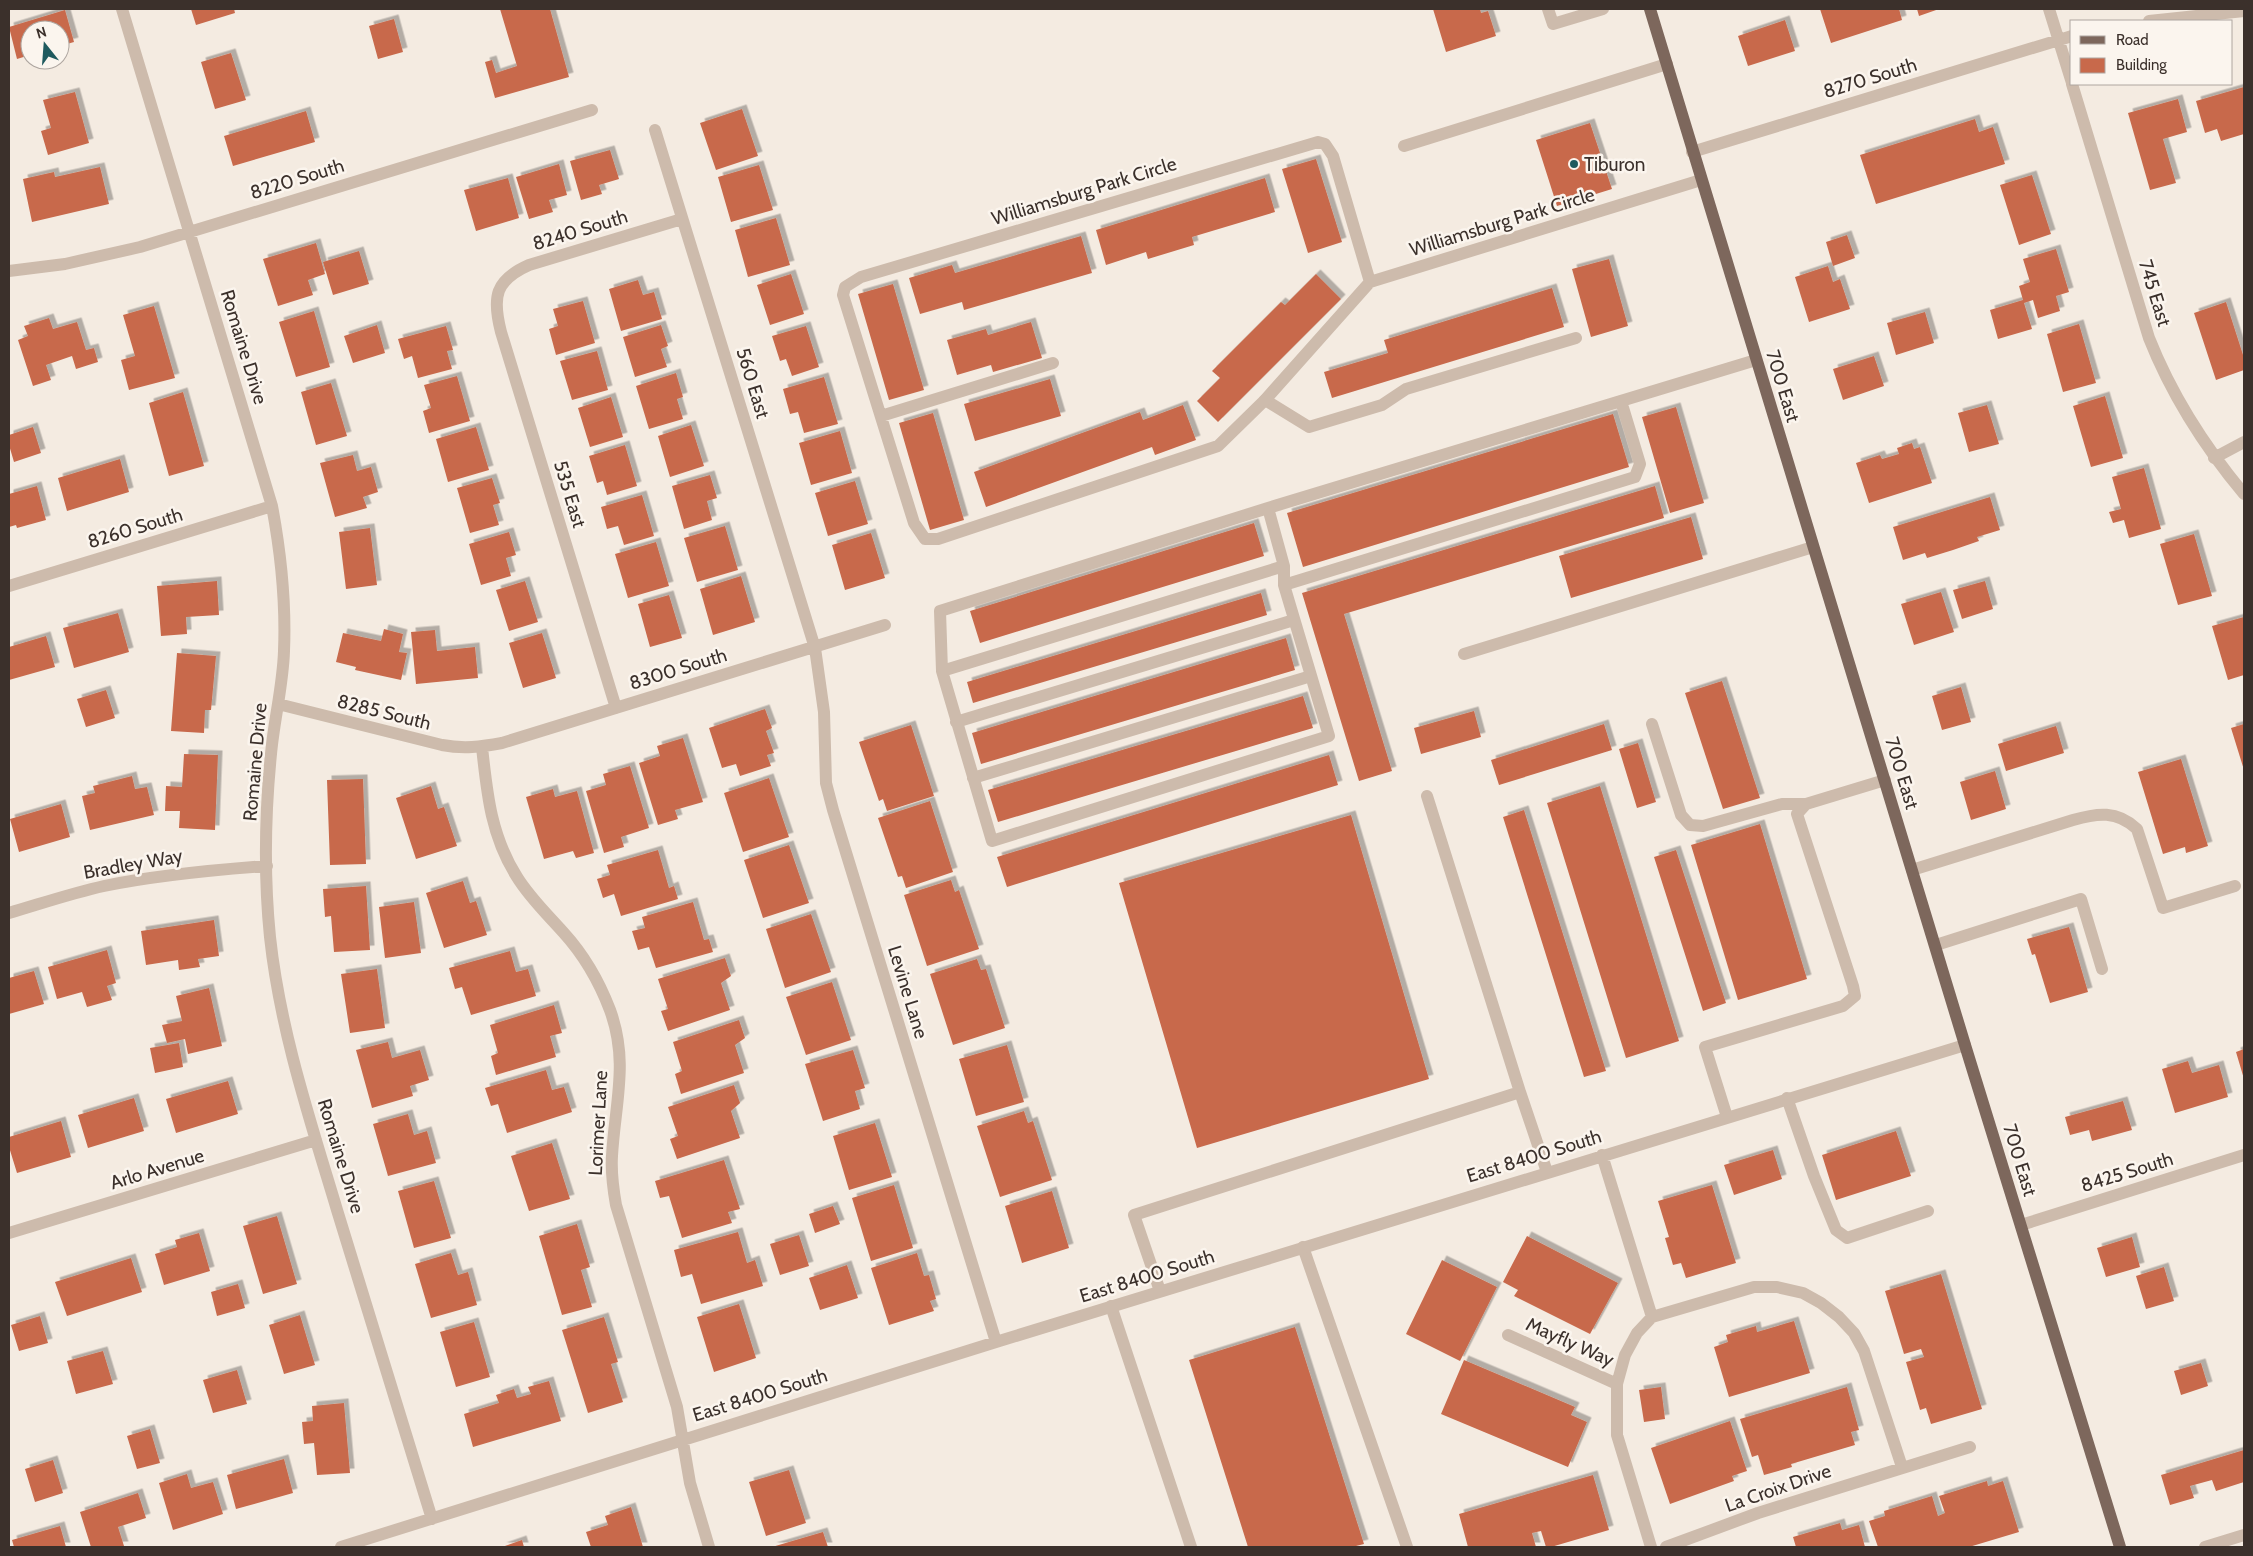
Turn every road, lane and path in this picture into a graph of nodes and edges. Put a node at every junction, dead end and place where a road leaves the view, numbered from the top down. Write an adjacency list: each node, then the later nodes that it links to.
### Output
1 (122, 9): 19 (street, Romaine Drive)
2 (1548, 9): 3 (street)
3 (1603, 9)
4 (1650, 9): 10 (main road, 700 East)
5 (2049, 9): 9 (street, 745 East)
6 (2244, 11): 7 (street)
7 (2159, 20)
8 (2070, 37): 9 (street, 8270 South)
9 (2058, 40): 11 (street, 745 East); 16 (street, 8270 South)
10 (1666, 64): 15 (street); 16 (main road, 700 East)
11 (2070, 78)
12 (2072, 85): 30 (street, 745 East)
13 (592, 110): 19 (street, 8220 South)
14 (655, 130): 18 (street, 560 East)
15 (1404, 146)
16 (1692, 152): 17 (main road, 700 East)
17 (1701, 180): 21 (street, Williamsburg Park Circle); 24 (main road, 700 East)
18 (682, 219): 22 (street, 8240 South); 40 (street, 560 East)
19 (189, 231): 20 (street, 8220 South); 32 (street, Romaine Drive)
20 (9, 271)
21 (1370, 282): 26 (street, Williamsburg Park Circle); 28 (street, Williamsburg Park Circle)
22 (498, 291): 45 (street, 535 East)
23 (1576, 338): 26 (street)
24 (1756, 360): 27 (street); 34 (main road, 700 East)
25 (1052, 363): 28 (street)
26 (1265, 400): 28 (street, Williamsburg Park Circle)
27 (1620, 401): 33 (street); 36 (street)
28 (881, 416)
29 (2244, 442): 30 (street)
30 (2214, 458): 31 (street, 745 East)
31 (2244, 494)
32 (272, 506): 37 (street, 8260 South); 44 (street, Romaine Drive)
33 (1268, 508): 35 (street); 42 (street)
34 (1813, 548): 41 (street); 50 (main road, 700 East)
35 (1284, 566): 36 (street); 42 (street)
36 (1284, 585): 38 (street)
37 (9, 586)
38 (1294, 620): 43 (street); 46 (street)
39 (885, 625): 40 (street, 8300 South)
40 (815, 648): 45 (street, 8300 South); 75 (street, Levine Lane)
41 (1464, 654)
42 (942, 672): 46 (street)
43 (1311, 676): 49 (street); 49 (street)
44 (278, 704): 48 (street, 8285 South); 53 (street, Romaine Drive)
45 (616, 708): 48 (street, 8300 South)
46 (956, 722): 49 (street)
47 (1652, 724): 52 (street)
48 (482, 747): 77 (street, Lorimer Lane)
49 (973, 778)
50 (1884, 780): 52 (street); 54 (main road, 700 East)
51 (1427, 796): 60 (street)
52 (1806, 804): 62 (street)
53 (267, 866): 56 (street, Bradley Way); 63 (street, Romaine Drive)
54 (1912, 870): 55 (street); 57 (main road, 700 East)
55 (2235, 886)
56 (9, 913)
57 (1936, 944): 58 (street); 59 (main road, 700 East)
58 (2102, 969)
59 (1965, 1045): 61 (street, East 8400 South); 68 (main road, 700 East)
60 (1520, 1092): 66 (street); 71 (street)
61 (1787, 1098): 62 (street, East 8400 South); 67 (street)
62 (1727, 1117): 64 (street, East 8400 South)
63 (316, 1140): 69 (street, Arlo Avenue); 80 (street, Romaine Drive)
64 (1602, 1155): 66 (street, East 8400 South); 73 (street)
65 (2244, 1155): 68 (street, 8425 South)
66 (1547, 1172): 70 (street, East 8400 South)
67 (1928, 1211)
68 (2021, 1225): 88 (main road, 700 East)
69 (9, 1234)
70 (1303, 1247): 71 (street, East 8400 South); 85 (street)
71 (1160, 1291): 72 (street, East 8400 South)
72 (1112, 1306): 75 (street, East 8400 South); 84 (street)
73 (1652, 1317): 76 (street); 79 (street)
74 (1508, 1335): 76 (street, Mayfly Way)
75 (996, 1342): 77 (street, East 8400 South)
76 (1617, 1384): 86 (street)
77 (682, 1439): 80 (street, East 8400 South); 83 (street, Lorimer Lane)
78 (1970, 1447): 79 (street, La Croix Drive)
79 (1902, 1466): 87 (street, La Croix Drive)
80 (432, 1519): 82 (street, East 8400 South)
81 (2244, 1535): 89 (street)
82 (341, 1547)
83 (709, 1547)
84 (1191, 1547)
85 (1406, 1547)
86 (1651, 1547)
87 (1666, 1547)
88 (2120, 1547)
89 (2205, 1547)

